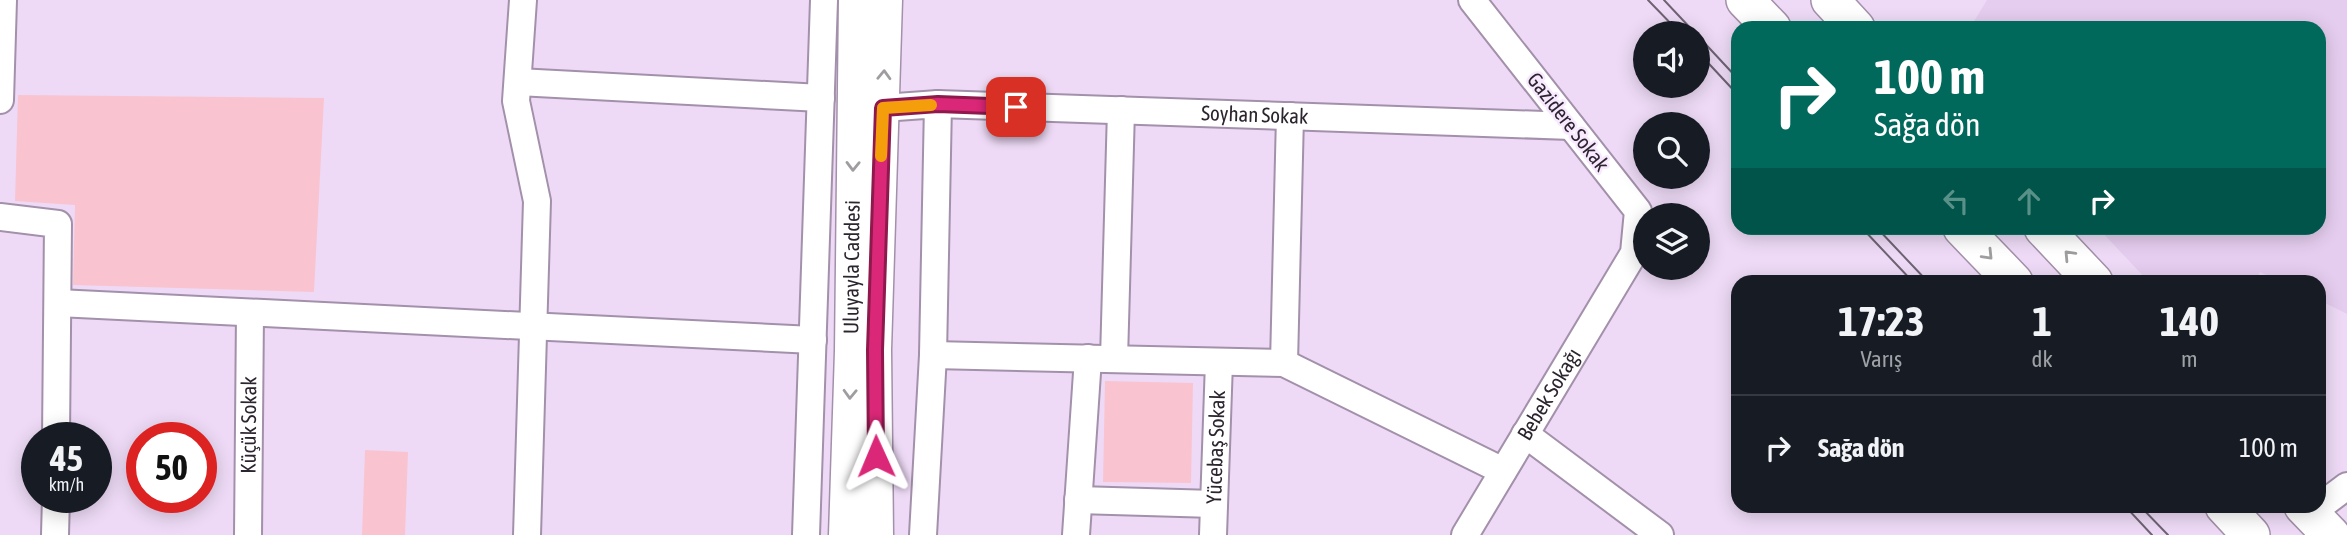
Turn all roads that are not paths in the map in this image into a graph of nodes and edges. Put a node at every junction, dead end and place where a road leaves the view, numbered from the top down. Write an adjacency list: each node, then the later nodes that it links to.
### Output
1 (4, 0): 13 (street)
2 (523, 0): 11 (street)
3 (824, 0): 12 (street)
4 (855, 0): 48 (main road, Uluyayla Caddesi, one-way to 48)
5 (886, 0): 15 (main road, Uluyayla Caddesi, one-way to 5)
6 (1472, 0): 18 (street, Gazidere Sokak)
7 (1745, 0): 9 (highway)
8 (1830, 0): 10 (highway)
9 (1765, 21)
10 (1850, 21)
11 (517, 82): 12 (street); 28 (street)
12 (821, 98): 29 (street)
13 (0, 100)
14 (938, 104): 15 (street, Soyhan Sokak); 16 (street, Soyhan Sokak); 30 (street)
15 (883, 108): 49 (main road, Uluyayla Caddesi)
16 (1121, 110): 17 (street, Soyhan Sokak); 32 (street)
17 (1290, 116): 18 (street, Soyhan Sokak); 34 (street)
18 (1571, 126): 19 (street, Gazidere Sokak)
19 (1633, 205)
20 (0, 217): 26 (street)
21 (1969, 235): 24 (highway, one-way to 24)
22 (2050, 235): 25 (highway, one-way to 22)
23 (1633, 255): 36 (street, Bebek Sokağı)
24 (2007, 275)
25 (2087, 275)
26 (58, 303): 27 (street); 35 (street)
27 (250, 313): 28 (street); 45 (street, Küçük Sokak)
28 (534, 328): 29 (street); 46 (street)
29 (813, 340): 47 (street)
30 (933, 355): 31 (street); 50 (street)
31 (1087, 358): 32 (street); 39 (street)
32 (1114, 359): 33 (street)
33 (1219, 362): 34 (street); 40 (street, Yücebaş Sokak)
34 (1284, 363): 37 (street)
35 (56, 422)
36 (1525, 434): 37 (street, Bebek Sokağı); 54 (street)
37 (1503, 471): 53 (street, Bebek Sokağı)
38 (2347, 485): 41 (street)
39 (1078, 500): 40 (street); 51 (street)
40 (1214, 504): 52 (street, Yücebaş Sokak)
41 (2326, 507)
42 (56, 513): 44 (street)
43 (2231, 513): 55 (highway)
44 (55, 535)
45 (248, 535)
46 (527, 535)
47 (806, 535)
48 (845, 535)
49 (877, 535)
50 (923, 535)
51 (1076, 535)
52 (1213, 535)
53 (1465, 535)
54 (1660, 535)
55 (2251, 535)

